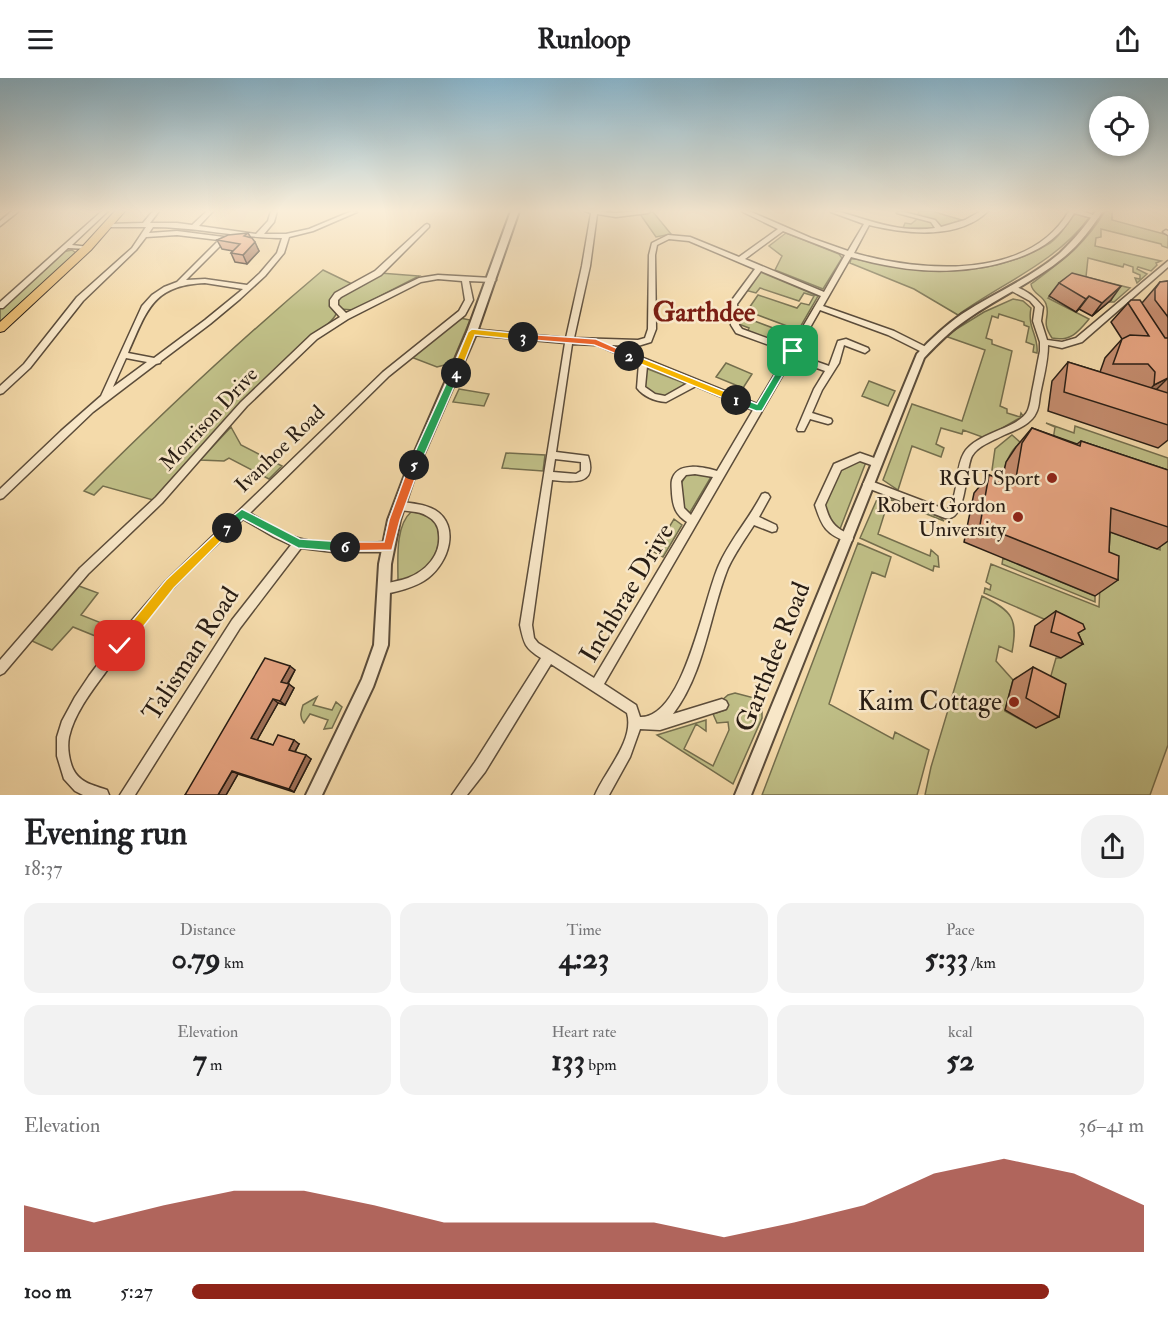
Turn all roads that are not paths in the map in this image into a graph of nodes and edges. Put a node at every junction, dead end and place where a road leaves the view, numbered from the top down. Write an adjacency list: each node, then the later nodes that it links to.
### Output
1 (90, 244): 16 (main road)
2 (136, 244): 45 (street)
3 (219, 244): 23 (street)
4 (285, 244): 24 (street)
5 (407, 244): 30 (street)
6 (504, 244): 22 (street)
7 (588, 244): 34 (street)
8 (654, 244): 35 (street)
9 (701, 244): 18 (street)
10 (760, 244): 18 (street)
11 (824, 244): 17 (street)
12 (856, 244): 17 (street, Inchbrae Drive)
13 (1042, 244): 17 (street)
14 (1073, 244): 25 (street, Garthdee Road)
15 (66, 246): 16 (street); 27 (street)
16 (87, 248): 32 (main road)
17 (850, 255): 26 (street, Inchbrae Drive)
18 (739, 260): 20 (street)
19 (1168, 263): 36 (street)
20 (759, 268): 26 (street); 39 (street)
21 (465, 279): 22 (street, Morrison Drive); 29 (street); 30 (street, Morrison Drive)
22 (492, 280): 31 (street)
23 (180, 282): 24 (street); 40 (street)
24 (248, 288): 41 (street)
25 (1012, 288): 36 (street); 38 (street, Garthdee Road)
26 (825, 295): 28 (street, Inchbrae Drive)
27 (0, 306)
28 (819, 307): 38 (street); 39 (street, Inchbrae Drive)
29 (460, 315): 31 (street); 59 (street, Ivanhoe Road)
30 (345, 317): 68 (street, Morrison Drive)
31 (477, 318): 33 (street)
32 (0, 328)
33 (472, 332): 34 (street); 58 (street)
34 (568, 341): 35 (street); 51 (street)
35 (596, 342): 42 (street)
36 (1044, 342): 55 (street)
37 (865, 350): 43 (street)
38 (925, 350): 52 (street, Garthdee Road)
39 (792, 353): 43 (street); 47 (street, Inchbrae Drive)
40 (123, 356): 41 (street); 46 (street)
41 (157, 361): 46 (street)
42 (643, 362): 44 (street); 44 (street)
43 (831, 370): 48 (street)
44 (695, 383): 47 (street)
45 (0, 392)
46 (104, 398): 56 (street)
47 (759, 409): 54 (street, Inchbrae Drive)
48 (809, 415): 49 (street); 50 (street)
49 (828, 421)
50 (801, 429)
51 (552, 454): 53 (street); 53 (street)
52 (877, 463): 55 (street, Garthdee Road); 63 (street)
53 (549, 476): 67 (street)
54 (720, 476): 61 (street, Inchbrae Drive); 61 (street, Inchbrae Drive)
55 (868, 484): 63 (street, Garthdee Road)
56 (0, 495)
57 (765, 497): 60 (street)
58 (399, 506): 65 (street); 66 (street)
59 (242, 513): 64 (street); 73 (street, Ivanhoe Road)
60 (754, 520): 62 (street); 72 (street)
61 (693, 521): 69 (street, Inchbrae Drive)
62 (772, 528)
63 (848, 538): 78 (street, Garthdee Road)
64 (298, 543): 65 (street); 74 (street, Talisman Road)
65 (388, 547): 66 (street)
66 (386, 589): 75 (street)
67 (549, 657): 69 (street); 76 (street)
68 (0, 669)
69 (596, 686): 71 (street)
70 (722, 705): 72 (street)
71 (636, 723): 72 (street); 77 (street)
72 (651, 723)
73 (102, 795)
74 (127, 795)
75 (314, 795)
76 (459, 795)
77 (602, 795)
78 (743, 795)

